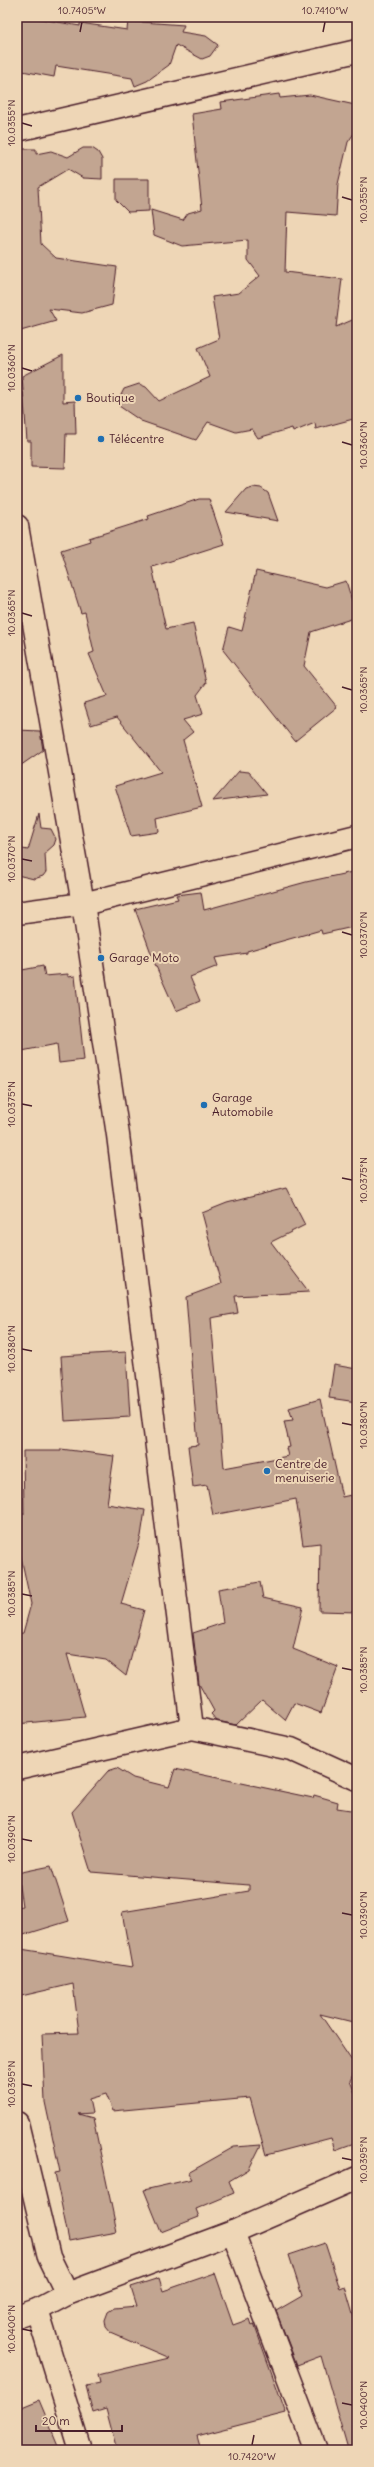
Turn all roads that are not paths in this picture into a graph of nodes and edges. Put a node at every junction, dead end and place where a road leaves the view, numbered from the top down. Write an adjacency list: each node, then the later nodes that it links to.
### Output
1 (357, 51): 2 (street)
2 (17, 130)
3 (17, 526): 5 (street)
4 (357, 836): 5 (street)
5 (83, 904): 6 (street); 7 (street)
6 (17, 913)
7 (192, 1728): 8 (street); 9 (street)
8 (17, 1768)
9 (357, 1779)
10 (17, 2123): 13 (street)
11 (357, 2178): 12 (street)
12 (233, 2232): 13 (street); 17 (street)
13 (67, 2294): 14 (street)
14 (37, 2310): 15 (street); 16 (street)
15 (17, 2317)
16 (80, 2450)
17 (316, 2450)

